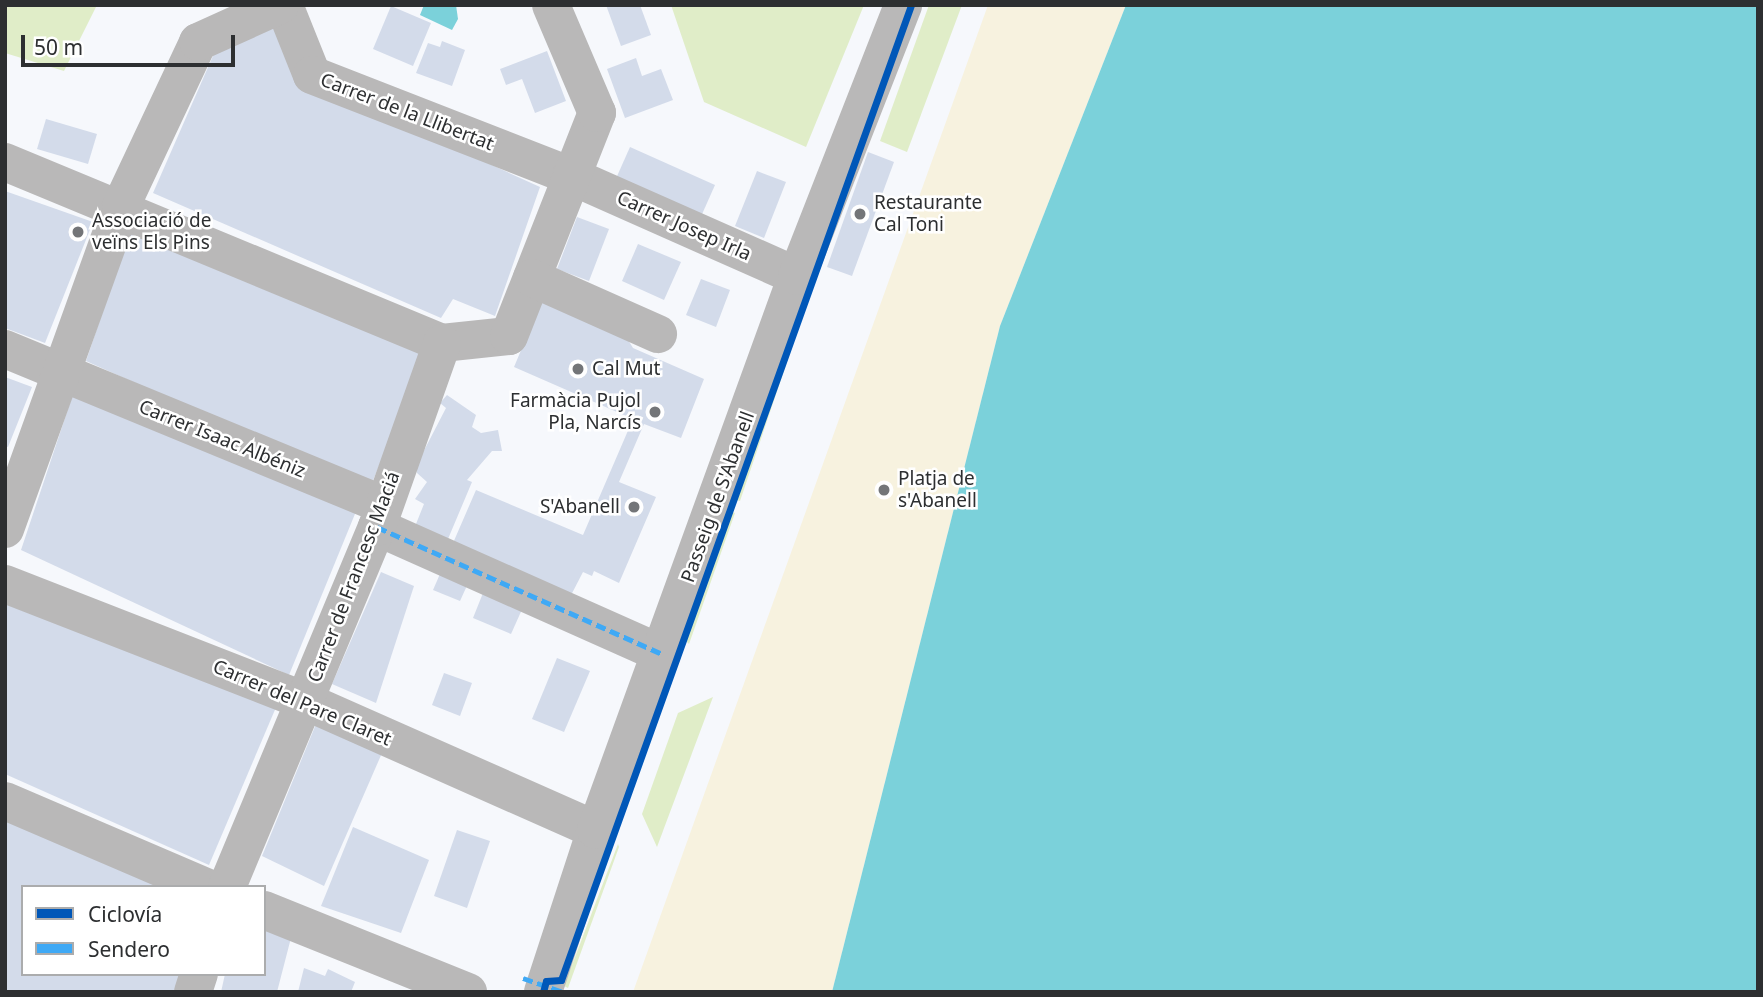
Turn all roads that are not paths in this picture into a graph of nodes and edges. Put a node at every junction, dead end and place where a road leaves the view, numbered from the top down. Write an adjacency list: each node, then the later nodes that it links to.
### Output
1 (282, 5): 5 (street, Carrer de la Llibertat); 6 (street)
2 (551, 5): 5 (street)
3 (903, 5): 7 (street, Passeig de S'Abanell)
4 (5, 162): 6 (street)
5 (571, 176): 7 (street, Carrer Josep Irla); 8 (street)
6 (121, 206): 10 (street); 12 (street)
7 (797, 276): 17 (street, Passeig de S'Abanell)
8 (532, 278): 9 (street); 10 (street)
9 (658, 334)
10 (442, 343): 14 (street, Carrer de Francesc Maciá)
11 (5, 349): 12 (street, Carrer Isaac Albéniz)
12 (60, 373): 13 (street); 14 (street, Carrer Isaac Albéniz)
13 (15, 469): 15 (street)
14 (380, 516): 17 (street, Carrer Isaac Albéniz); 18 (street, Carrer de Francesc Maciá)
15 (5, 529)
16 (5, 584): 18 (street, Carrer del Pare Claret)
17 (662, 654): 20 (street, Passeig de S'Abanell)
18 (305, 701): 20 (street, Carrer del Pare Claret); 22 (street, Carrer de Francesc Maciá)
19 (5, 801): 21 (street)
20 (596, 830): 25 (street, Passeig de S'Abanell)
21 (201, 885)
22 (228, 885)
23 (266, 912): 24 (street)
24 (468, 992)
25 (543, 992)

